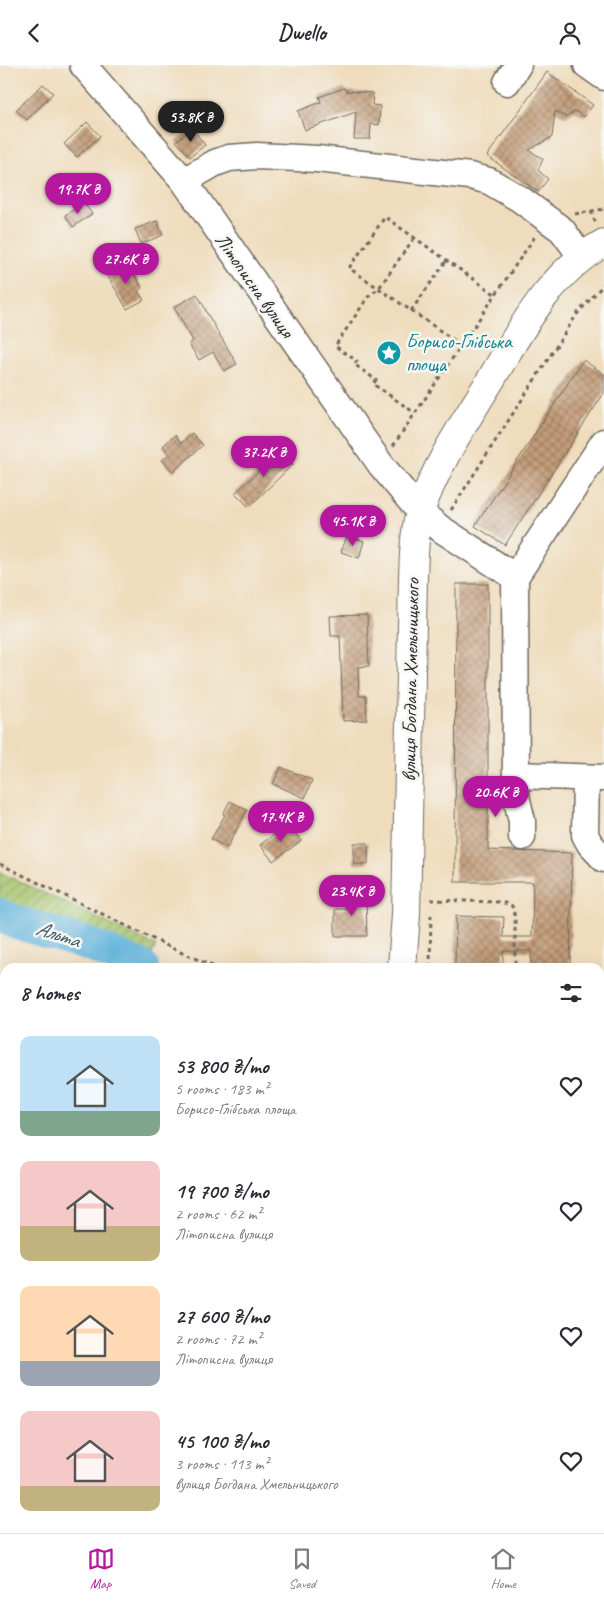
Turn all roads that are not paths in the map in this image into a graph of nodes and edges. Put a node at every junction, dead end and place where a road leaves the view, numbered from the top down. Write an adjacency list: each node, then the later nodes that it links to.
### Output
1 (83, 65): 4 (street, Літописна вулиця)
2 (587, 65): 3 (street)
3 (604, 77)
4 (184, 181): 5 (street); 7 (street, Літописна вулиця)
5 (594, 242): 7 (main road, вулиця Богдана Хмельницького)
6 (604, 442): 8 (street)
7 (420, 512): 8 (street, Літописна вулиця); 13 (main road, вулиця Богдана Хмельницького)
8 (515, 577): 9 (street)
9 (516, 775): 10 (street); 11 (street)
10 (595, 778): 12 (street)
11 (522, 837)
12 (604, 859)
13 (402, 963)

